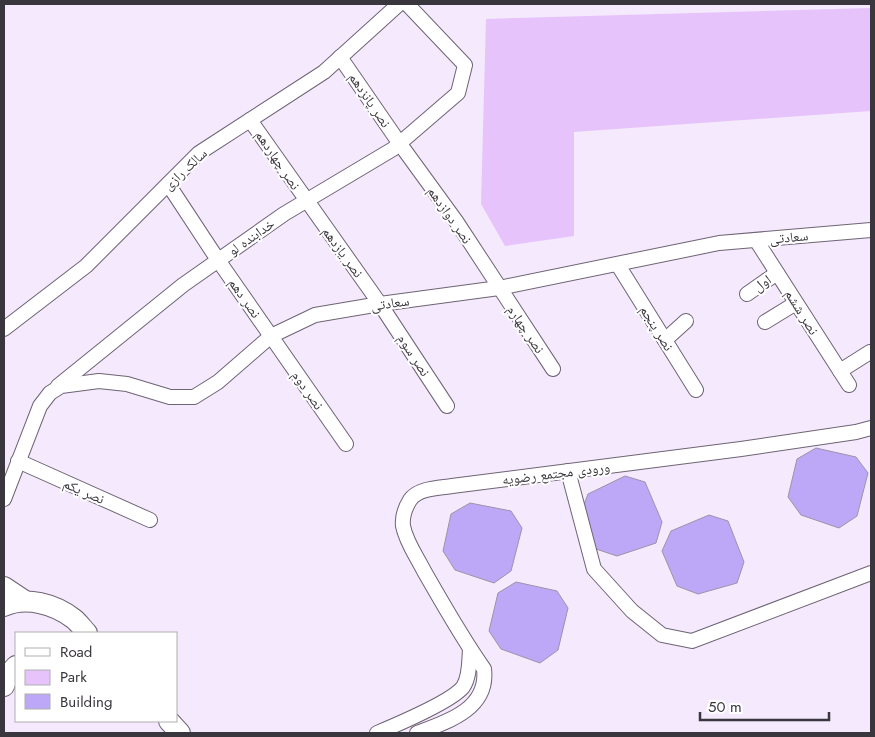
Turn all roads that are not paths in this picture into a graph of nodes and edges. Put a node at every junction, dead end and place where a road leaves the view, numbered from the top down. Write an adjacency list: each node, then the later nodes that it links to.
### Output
1 (399, 4): 3 (street, سالک رازی)
2 (407, 4): 5 (street, خدابنده لو)
3 (340, 57): 4 (street, سالک رازی); 5 (street, نصر پانزدهم)
4 (250, 120): 6 (street, سالک رازی); 7 (street, نصر چهاردهم)
5 (400, 144): 7 (street, خدابنده لو); 13 (street, نصر دوازدهم)
6 (168, 184): 10 (street, نصر دهم); 19 (street, سالک رازی)
7 (306, 201): 10 (street, خدابنده لو); 16 (street, نصر یازدهم)
8 (871, 230): 9 (street, سعادتی)
9 (756, 240): 11 (street, سعادتی); 12 (street, نصر ششم)
10 (218, 260): 20 (street, نصر دهم); 27 (street, خدابنده لو)
11 (618, 265): 13 (street, سعادتی); 21 (street, نصر پنجم)
12 (777, 273): 14 (street, اول); 15 (street, نصر ششم)
13 (499, 288): 16 (street, سعادتی); 23 (street, نصر چهارم)
14 (747, 294)
15 (796, 303): 18 (street); 24 (street, نصر ششم)
16 (380, 304): 20 (street, سعادتی); 28 (street, نصر سوم)
17 (686, 320): 21 (street)
18 (765, 322)
19 (4, 329)
20 (271, 336): 27 (street, سعادتی); 30 (street, نصر دوم)
21 (665, 340): 26 (street, نصر پنجم)
22 (870, 352): 24 (street)
23 (553, 369)
24 (840, 372): 25 (street, نصر ششم)
25 (849, 384)
26 (696, 390)
27 (50, 393): 31 (street)
28 (447, 406)
29 (871, 428): 32 (street, ورودی مجتمع رضویه)
30 (346, 444)
31 (18, 461): 33 (street); 34 (street, نصر یکم)
32 (568, 471): 35 (street); 40 (street, ورودی مجتمع رضویه)
33 (4, 499)
34 (150, 520)
35 (871, 573)
36 (4, 587): 37 (main road)
37 (25, 601): 38 (main road); 39 (main road)
38 (4, 606)
39 (86, 632)
40 (470, 649): 45 (street); 46 (street, ورودی مجتمع رضویه)
41 (15, 667): 42 (main road)
42 (4, 686)
43 (169, 722): 44 (main road)
44 (180, 733)
45 (377, 733)
46 (417, 733)

